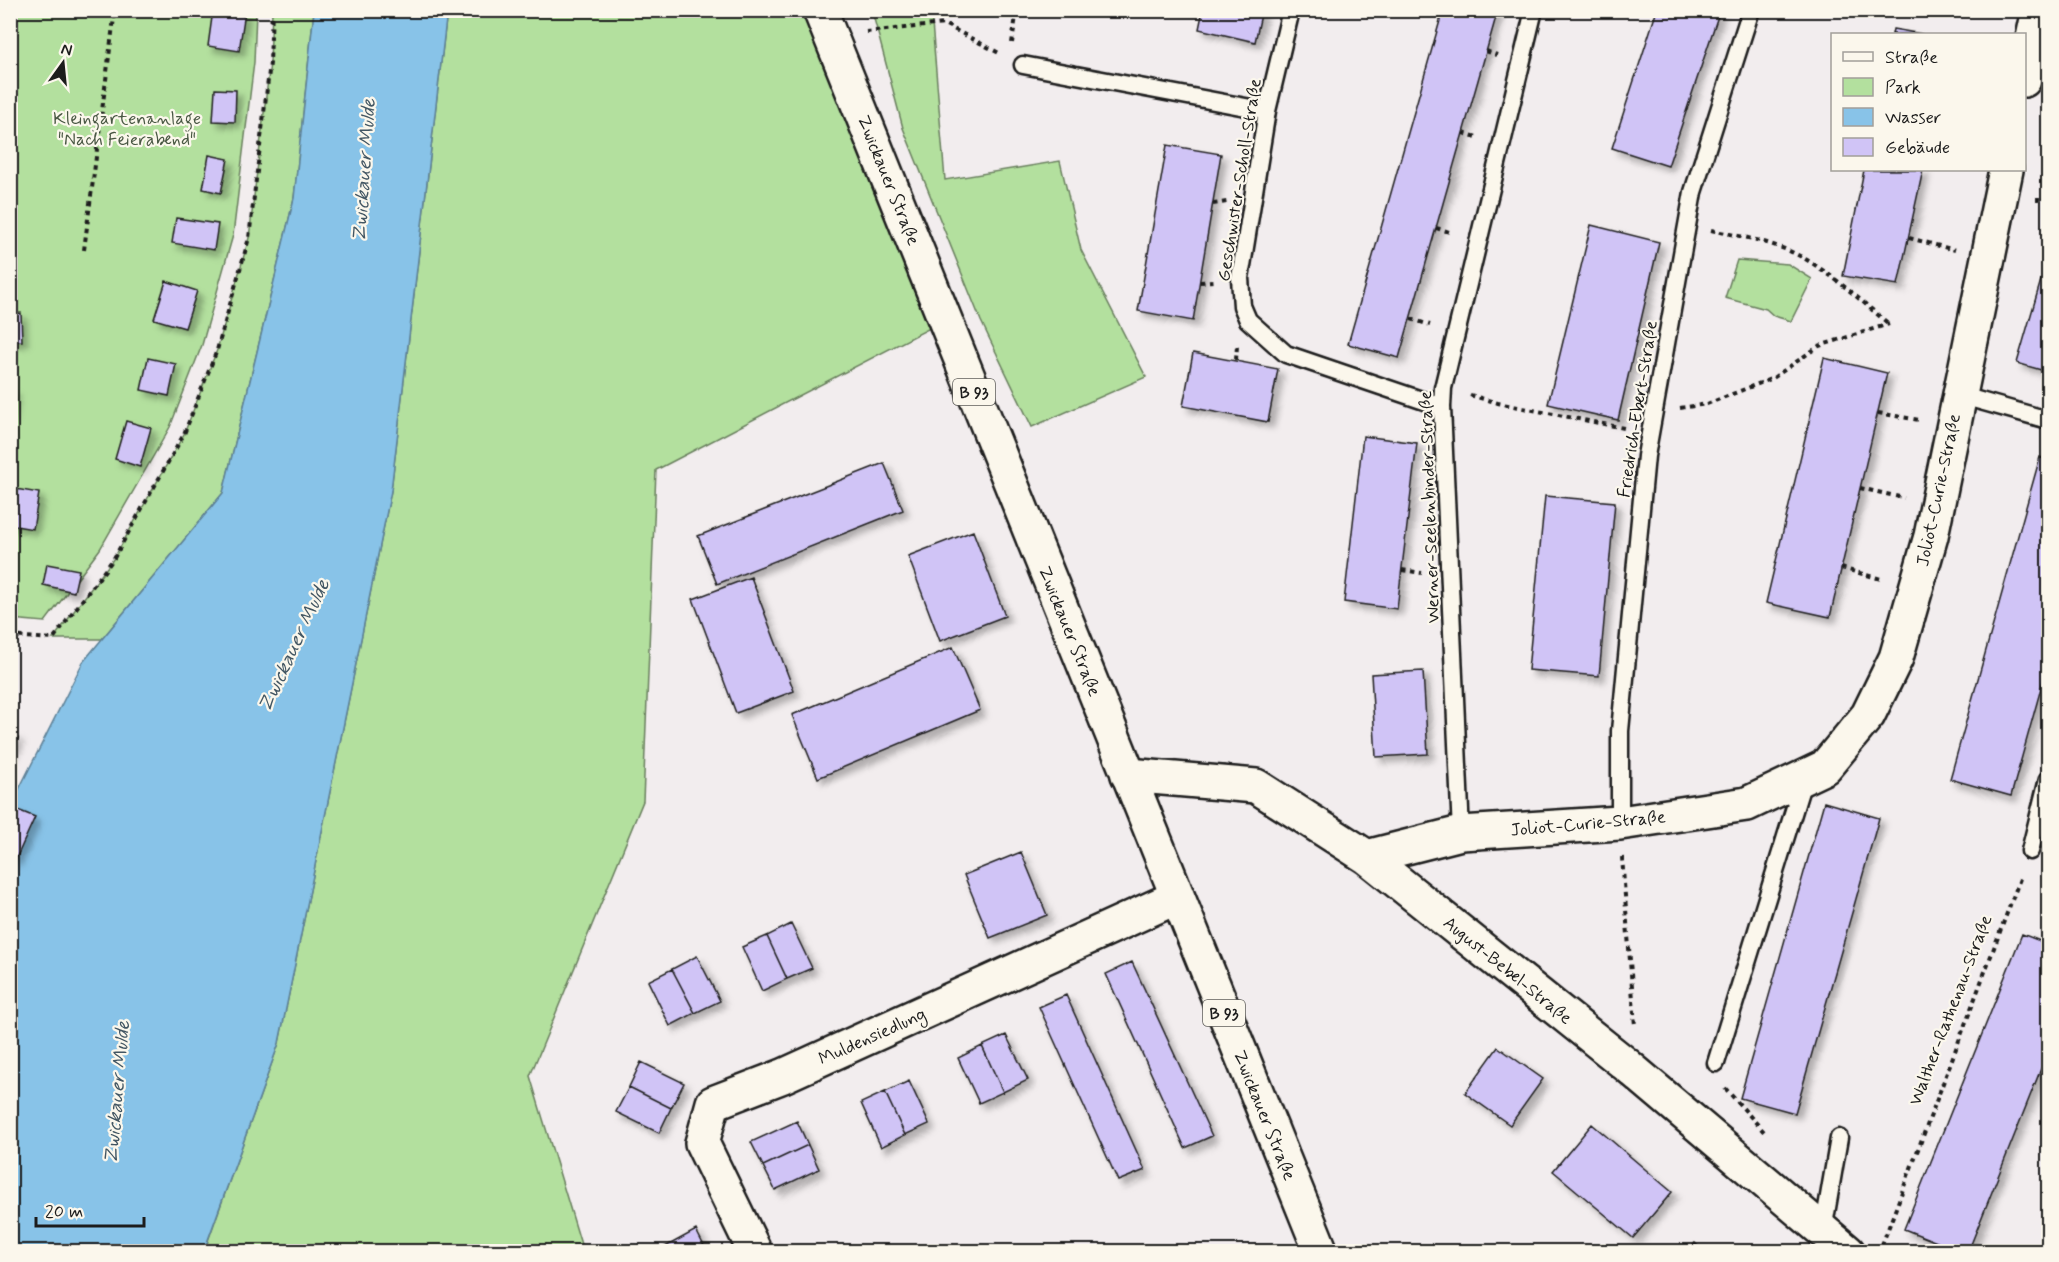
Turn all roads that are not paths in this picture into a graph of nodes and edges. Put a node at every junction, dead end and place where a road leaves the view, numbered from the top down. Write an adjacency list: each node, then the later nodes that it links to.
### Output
1 (1291, 10): 8 (lane, Geschwister-Scholl-Straße)
2 (1534, 10): 11 (lane, Werner-Seelenbinder-Straße)
3 (1750, 10): 16 (lane, Friedrich-Ebert-Straße)
4 (2039, 10): 7 (street)
5 (825, 23): 13 (street, Zwickauer Straße / B 93)
6 (1016, 62): 8 (lane)
7 (2026, 75)
8 (1267, 111): 11 (lane, Geschwister-Scholl-Straße)
9 (2006, 171): 10 (street, Joliot-Curie-Straße)
10 (1959, 395): 12 (lane); 14 (street, Joliot-Curie-Straße)
11 (1442, 407): 17 (lane, Werner-Seelenbinder-Straße)
12 (2049, 420)
13 (1128, 774): 19 (street, August-Bebel-Straße); 20 (street, Zwickauer Straße / B 93)
14 (1805, 777): 16 (street, Joliot-Curie-Straße); 21 (lane)
15 (2049, 779): 18 (lane)
16 (1620, 823): 17 (street, Joliot-Curie-Straße)
17 (1461, 833): 19 (street, Joliot-Curie-Straße)
18 (2030, 851)
19 (1367, 857): 23 (street, August-Bebel-Straße)
20 (1177, 897): 24 (street, Muldensiedlung); 25 (street, Zwickauer Straße / B 93)
21 (1716, 1063)
22 (1839, 1138): 23 (lane)
23 (1823, 1231): 26 (street, August-Bebel-Straße)
24 (755, 1251)
25 (1321, 1251)
26 (1848, 1251)

